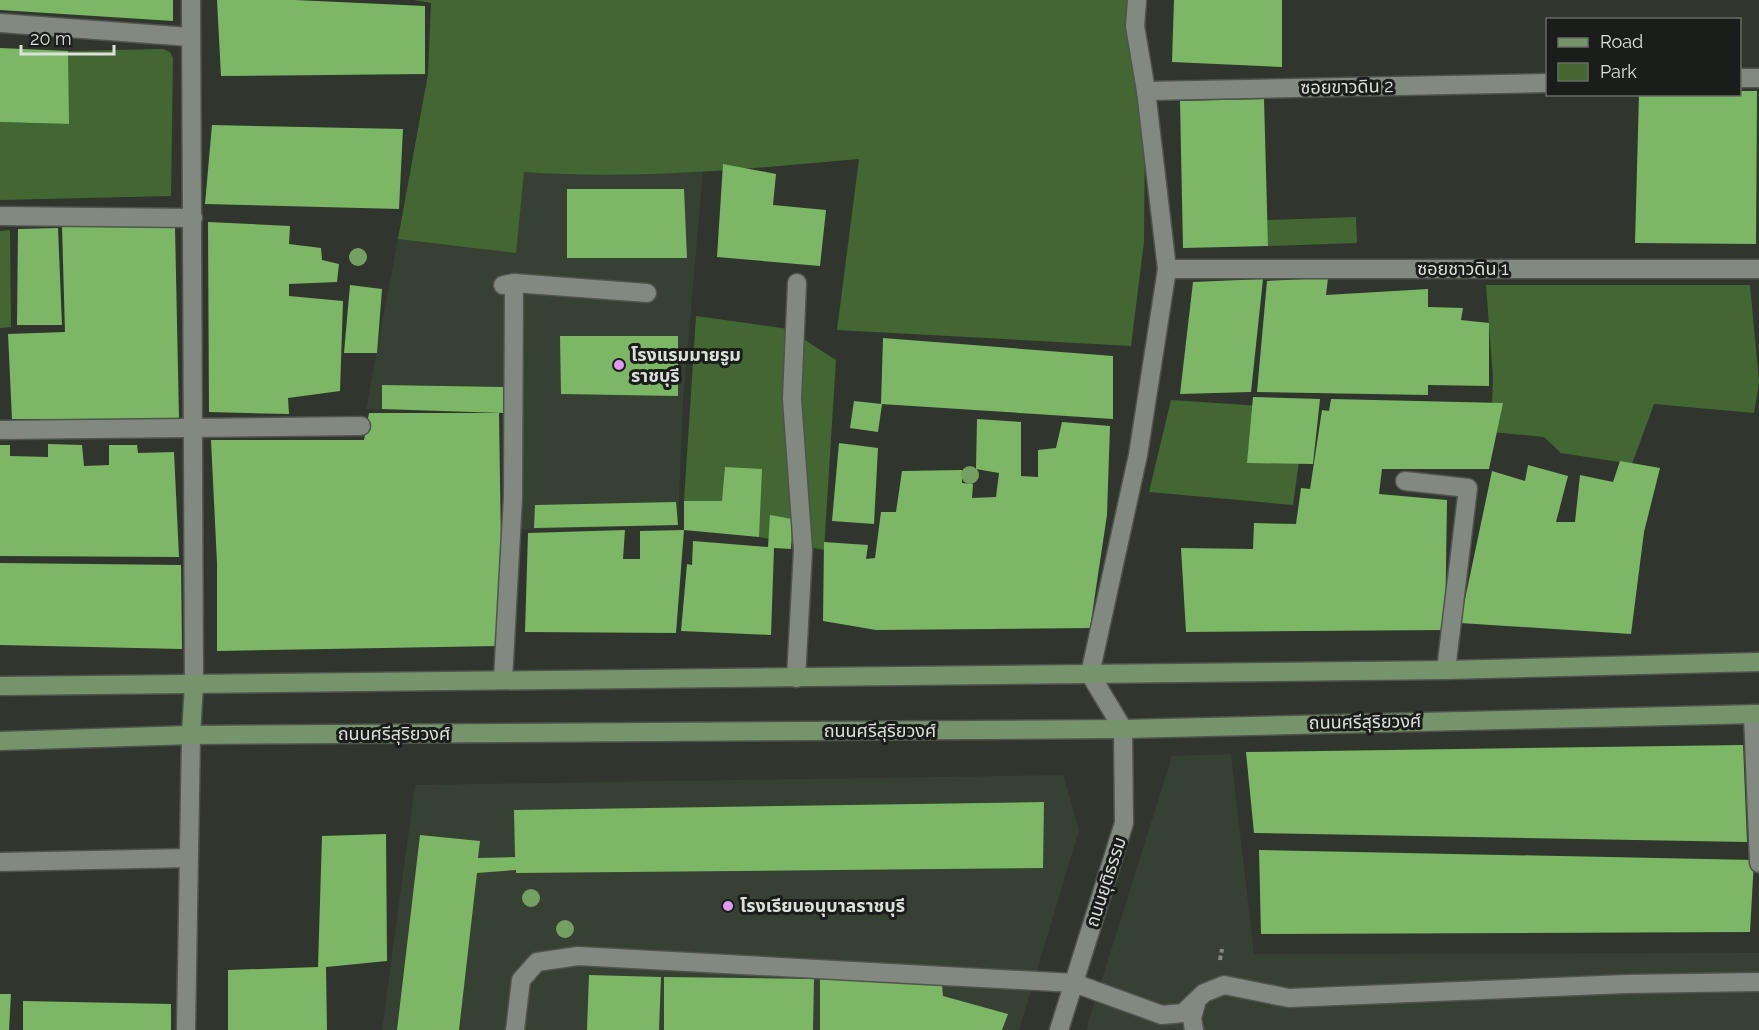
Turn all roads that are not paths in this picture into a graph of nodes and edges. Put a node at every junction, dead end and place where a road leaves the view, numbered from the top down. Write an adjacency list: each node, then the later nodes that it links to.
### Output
1 (191, 0): 4 (street)
2 (1137, 0): 8 (street)
3 (0, 23): 4 (street)
4 (190, 37): 10 (street)
5 (1741, 78): 6 (street)
6 (1759, 78)
7 (1546, 82): 8 (street, ซอยขาวดิน 2)
8 (1146, 91): 11 (street)
9 (0, 216): 10 (street)
10 (193, 218): 16 (street)
11 (1167, 269): 12 (street, ซอยชาวดิน 1); 21 (street)
12 (1759, 269)
13 (797, 283): 22 (street)
14 (647, 293): 23 (street)
15 (361, 426): 16 (street)
16 (192, 429): 17 (street); 24 (street)
17 (0, 430)
18 (1405, 481): 20 (street)
19 (1759, 662): 20 (main road)
20 (1446, 670): 21 (main road)
21 (1090, 674): 22 (main road); 27 (street)
22 (796, 678): 23 (main road)
23 (503, 680): 24 (main road)
24 (194, 684): 25 (main road); 28 (main road)
25 (0, 686)
26 (1756, 714): 27 (main road, ถนนศรีสุริยวงศ์); 32 (street)
27 (1123, 729): 28 (main road, ถนนศรีสุริยวงศ์); 34 (street, ถนนยุติธรรม)
28 (191, 735): 29 (main road, ถนนศรีสุริยวงศ์); 30 (street)
29 (0, 741)
30 (188, 858): 31 (street); 36 (street)
31 (0, 862)
32 (1759, 863)
33 (1759, 982): 35 (street)
34 (1074, 983): 35 (street); 37 (street); 38 (street, ถนนยุติธรรม)
35 (1197, 1000): 39 (street)
36 (186, 1030)
37 (515, 1030)
38 (1059, 1030)
39 (1194, 1030)

